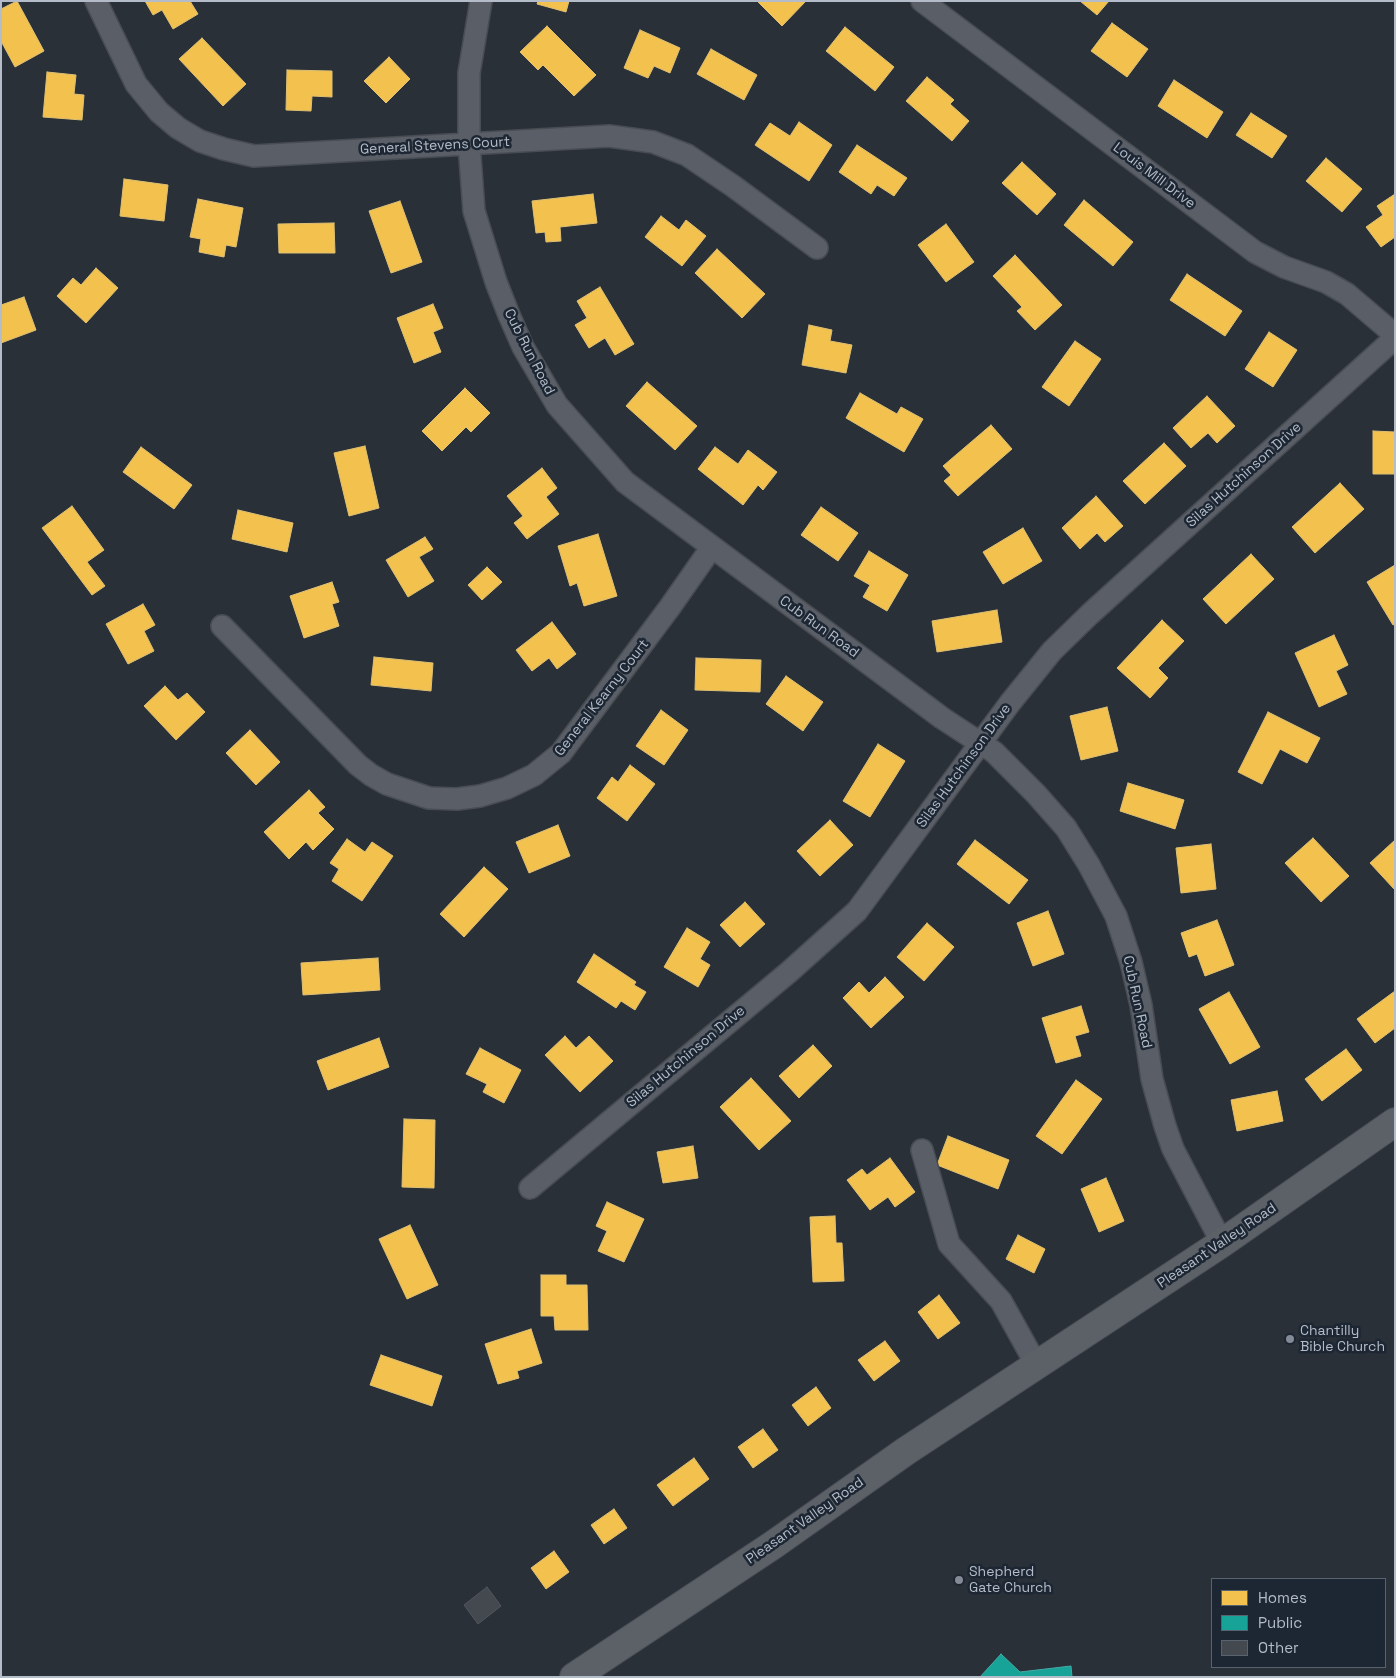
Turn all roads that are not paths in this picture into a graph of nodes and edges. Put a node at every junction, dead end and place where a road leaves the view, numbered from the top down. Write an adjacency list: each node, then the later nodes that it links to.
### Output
1 (96, 1): 4 (street, General Stevens Court)
2 (481, 1): 4 (street, Cub Run Road)
3 (922, 1): 6 (street, Louis Mill Drive)
4 (470, 144): 5 (street, General Stevens Court); 7 (street, Cub Run Road)
5 (817, 248)
6 (1395, 337): 9 (street, Silas Hutchinson Drive)
7 (712, 547): 8 (street, General Kearny Court); 9 (street, Cub Run Road)
8 (222, 626)
9 (981, 742): 12 (street, Silas Hutchinson Drive); 13 (street, Cub Run Road)
10 (1395, 1122): 13 (main road, Pleasant Valley Road)
11 (922, 1150): 14 (street)
12 (530, 1188)
13 (1222, 1243): 14 (main road, Pleasant Valley Road)
14 (1037, 1366): 15 (main road, Pleasant Valley Road)
15 (574, 1677)

